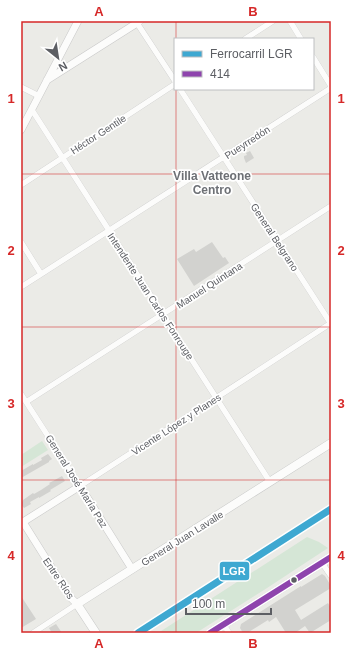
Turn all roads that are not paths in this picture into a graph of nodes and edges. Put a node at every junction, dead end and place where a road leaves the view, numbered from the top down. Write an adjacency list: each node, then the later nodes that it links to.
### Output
1 (78, 21): 8 (street)
2 (273, 21): 5 (street)
3 (290, 21): 6 (street)
4 (138, 22): 8 (street); 9 (street)
5 (247, 38)
6 (300, 38)
7 (314, 59): 12 (street)
8 (47, 80): 14 (street)
9 (174, 81)
10 (174, 84): 18 (street, Héctor Gentile)
11 (21, 87): 14 (street)
12 (331, 87): 17 (street, Pueyrredón)
13 (181, 90): 17 (street, General Belgrano)
14 (39, 96): 15 (street)
15 (32, 110): 16 (street); 18 (street, Intendente Juan Carlos Fonrouge)
16 (21, 130)
17 (223, 157): 21 (street, Pueyrredón); 22 (street, General Belgrano)
18 (62, 158): 19 (street, Héctor Gentile); 21 (street, Intendente Juan Carlos Fonrouge)
19 (21, 185)
20 (331, 206): 22 (street, Manuel Quintana)
21 (109, 230): 24 (street, Pueyrredón); 26 (street, Intendente Juan Carlos Fonrouge)
22 (277, 241): 26 (street, Manuel Quintana); 27 (street, General Belgrano)
23 (21, 242): 24 (street)
24 (41, 274): 25 (street, Pueyrredón)
25 (21, 287)
26 (163, 314): 29 (street, Intendente Juan Carlos Fonrouge); 30 (street, Manuel Quintana)
27 (331, 324): 29 (street, Vicente López y Planes)
28 (21, 394): 30 (street, General José María Paz)
29 (216, 398): 32 (street, Intendente Juan Carlos Fonrouge); 33 (street, Vicente López y Planes)
30 (26, 402): 33 (street, General José María Paz)
31 (331, 443): 32 (main road, General Juan Lavalle)
32 (270, 482): 37 (main road, General Juan Lavalle)
33 (80, 486): 34 (street, Vicente López y Planes); 37 (street, General José María Paz)
34 (22, 523): 39 (street, Entre Ríos)
35 (331, 557): 36 (main road)
36 (322, 563): 38 (street); 40 (main road)
37 (132, 569): 39 (main road, General Juan Lavalle)
38 (331, 576)
39 (77, 604): 41 (street, General Juan Lavalle); 42 (main road, Entre Ríos)
40 (224, 625): 43 (main road); 44 (street)
41 (33, 633)
42 (96, 633)
43 (210, 633)
44 (229, 633)

